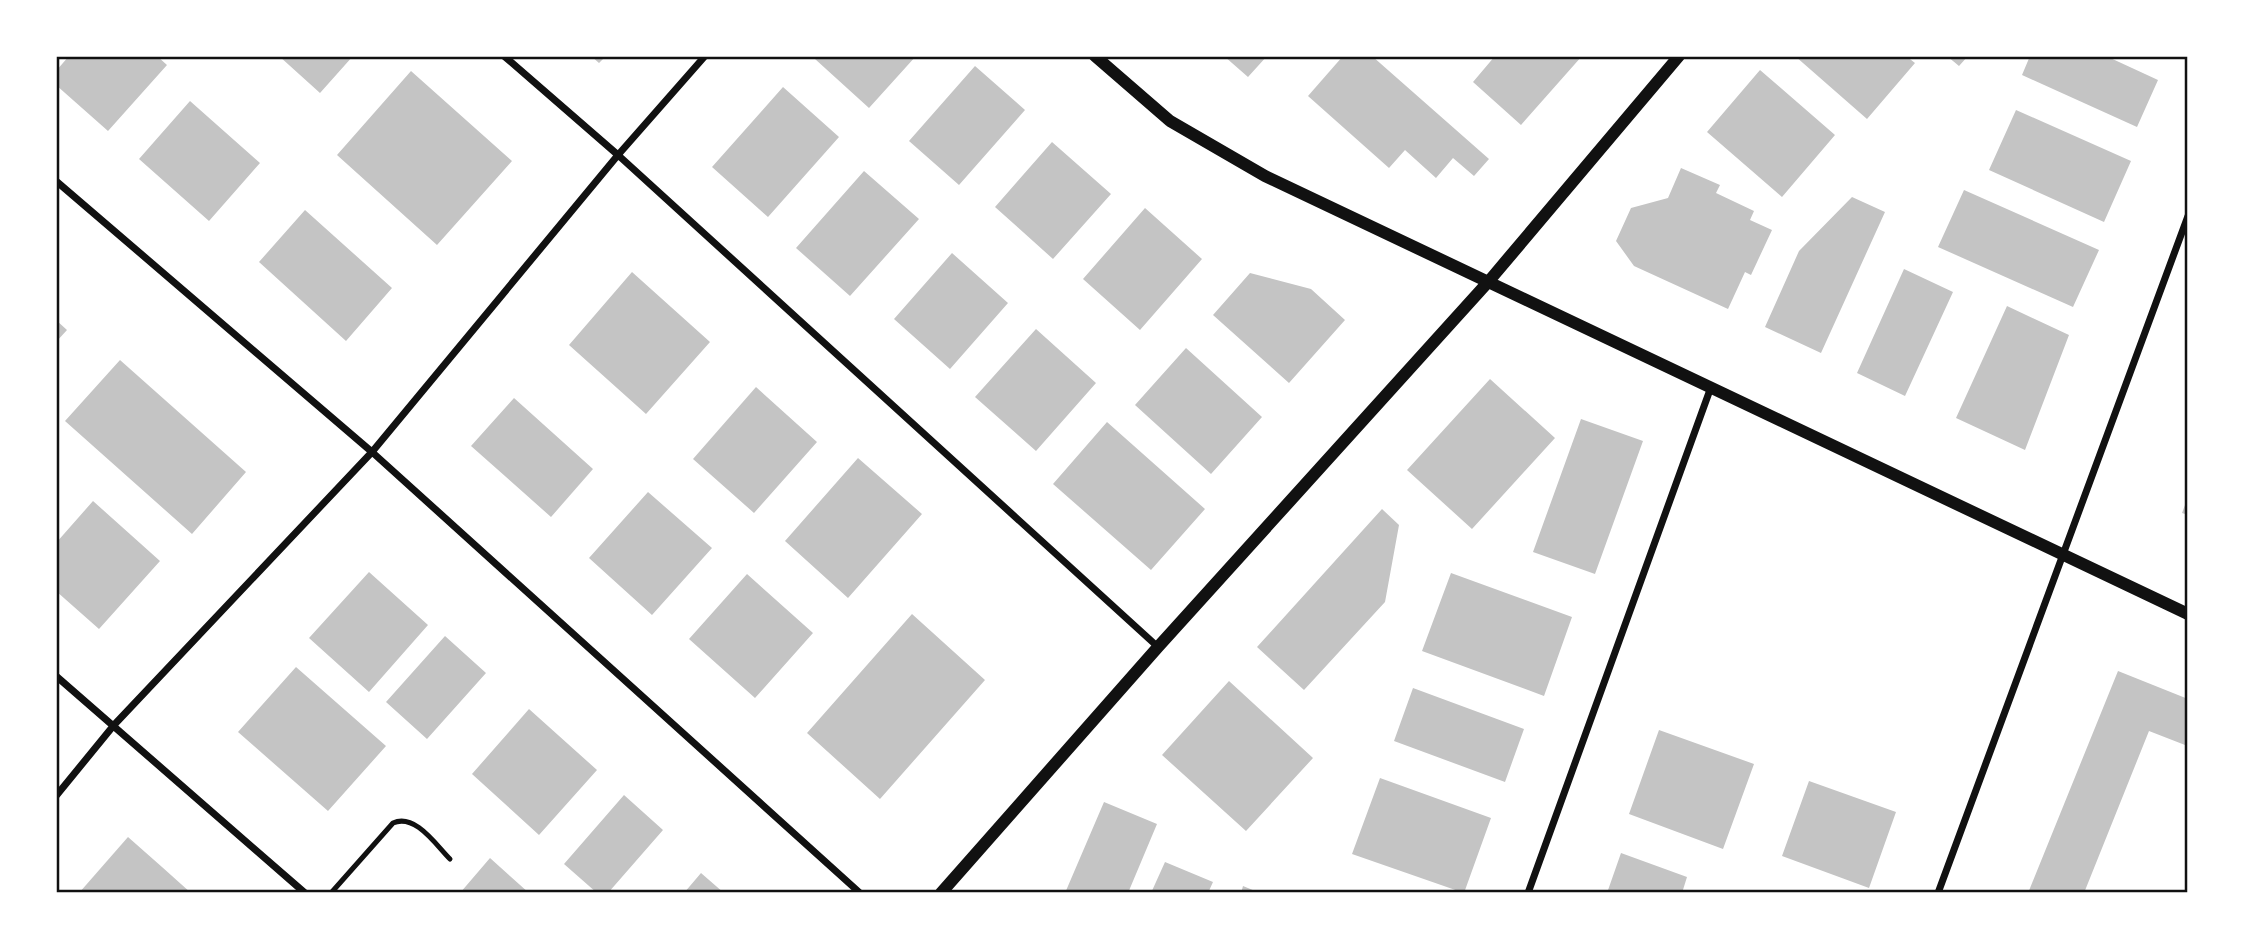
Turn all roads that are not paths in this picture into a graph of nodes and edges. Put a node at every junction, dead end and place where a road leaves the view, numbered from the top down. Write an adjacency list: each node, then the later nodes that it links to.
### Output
1 (504, 56): 5 (street)
2 (705, 56): 5 (street)
3 (1095, 56): 8 (street)
4 (1679, 56): 8 (street)
5 (618, 155): 10 (street); 13 (street)
6 (56, 181): 10 (street)
7 (2188, 216): 11 (street)
8 (1489, 281): 9 (street); 13 (street)
9 (1711, 387): 11 (street); 22 (street)
10 (372, 452): 15 (street); 20 (street)
11 (2063, 555): 12 (street); 23 (street)
12 (2188, 614)
13 (1158, 647): 21 (street)
14 (56, 676): 15 (street)
15 (114, 725): 16 (street); 18 (street)
16 (56, 796)
17 (450, 859): 19 (lane)
18 (305, 893)
19 (331, 893)
20 (860, 893)
21 (941, 893)
22 (1528, 893)
23 (1938, 893)

